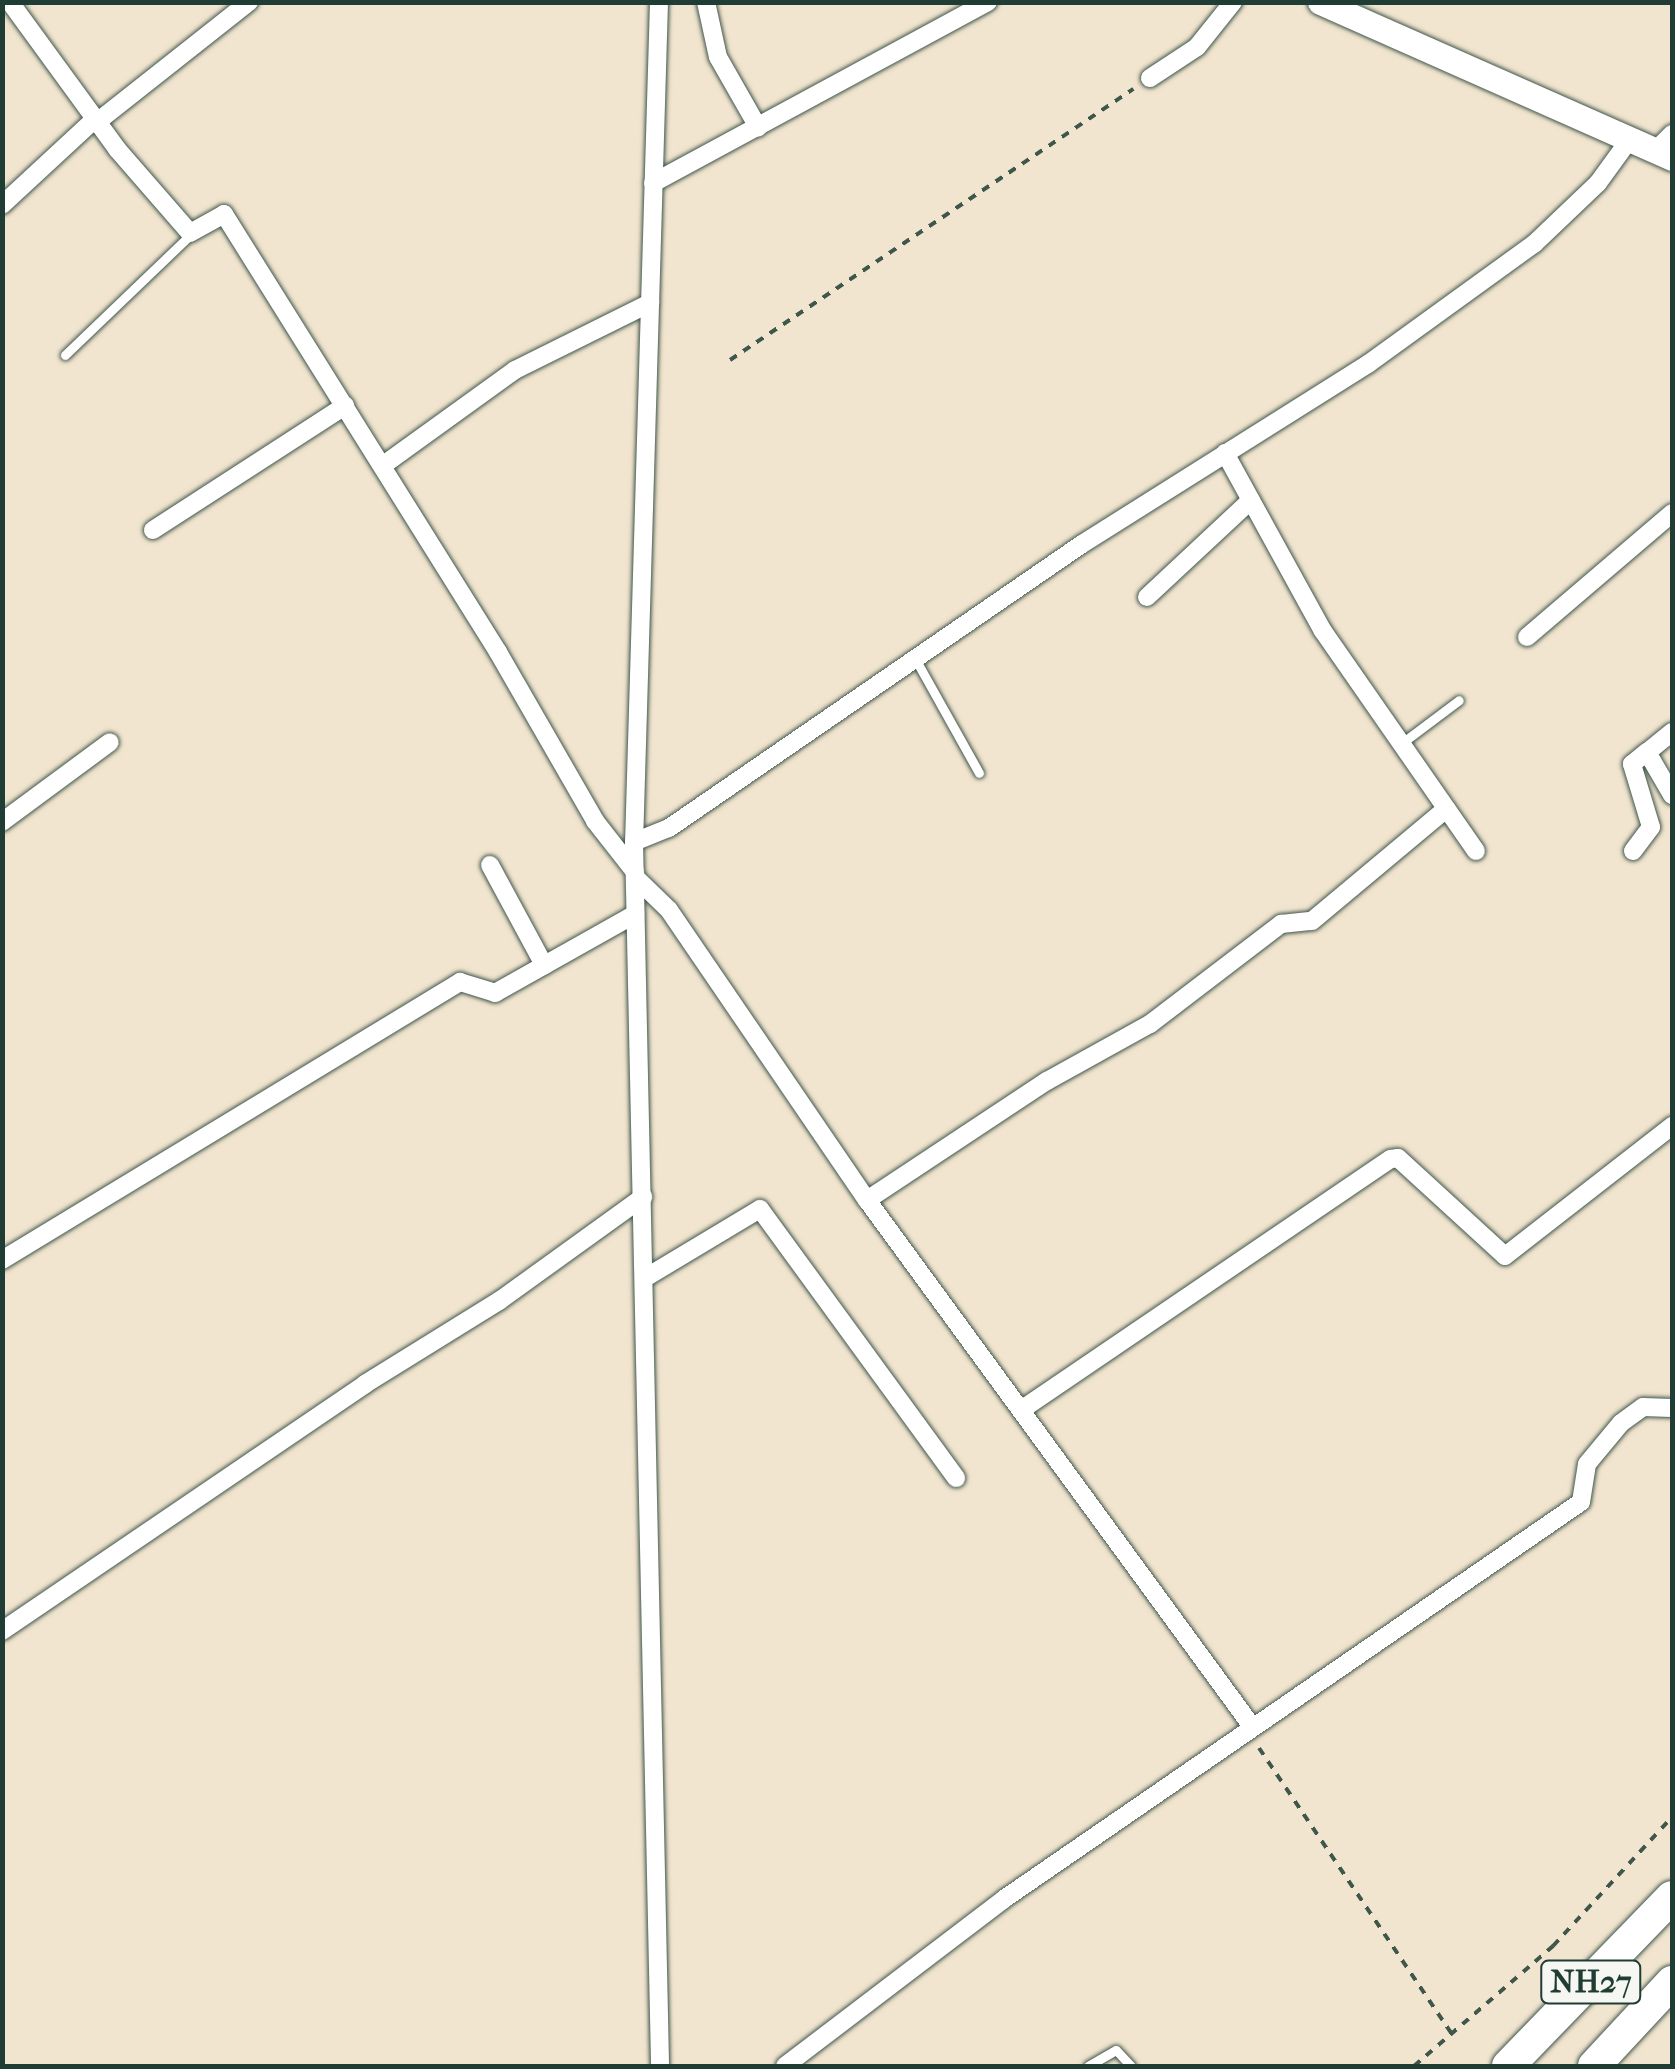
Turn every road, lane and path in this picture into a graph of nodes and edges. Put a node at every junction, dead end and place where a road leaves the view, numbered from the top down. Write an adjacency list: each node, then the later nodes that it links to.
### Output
1 (10, 2): 9 (street)
2 (248, 2): 9 (street)
3 (658, 2): 13 (street)
4 (706, 2): 10 (street)
5 (988, 2): 10 (street)
6 (1233, 2): 8 (street)
7 (1320, 2): 11 (street)
8 (1150, 78): 18 (path)
9 (96, 121): 14 (street); 15 (street)
10 (758, 127): 13 (street)
11 (1630, 139): 12 (street); 20 (street)
12 (1667, 147)
13 (654, 183): 16 (street)
14 (2, 206)
15 (192, 234): 17 (lane); 19 (street)
16 (650, 303): 21 (street); 37 (street)
17 (65, 355)
18 (730, 360)
19 (345, 406): 21 (street); 24 (street)
20 (1226, 453): 22 (street); 27 (street)
21 (382, 466): 41 (street)
22 (1251, 500): 25 (street); 31 (street)
23 (1672, 513): 26 (street)
24 (153, 530)
25 (1147, 597)
26 (1527, 636)
27 (917, 662): 33 (lane); 37 (street)
28 (1459, 700): 31 (lane)
29 (1672, 732): 32 (street)
30 (110, 742): 36 (street)
31 (1400, 745): 35 (street)
32 (1647, 752): 34 (street); 39 (street)
33 (979, 773)
34 (1672, 795)
35 (1446, 809): 38 (street); 46 (street)
36 (2, 822)
37 (634, 842): 41 (street)
38 (1476, 851)
39 (1632, 852)
40 (490, 866): 43 (street)
41 (635, 874): 42 (street); 46 (street)
42 (635, 914): 43 (street); 45 (street)
43 (544, 965): 47 (street)
44 (1672, 1126): 50 (street)
45 (643, 1198): 48 (street); 52 (street)
46 (867, 1200): 50 (street)
47 (2, 1260)
48 (645, 1278): 51 (street); 58 (street)
49 (1672, 1408): 53 (street)
50 (1021, 1410): 53 (street)
51 (956, 1478)
52 (2, 1630)
53 (1248, 1726): 57 (path); 59 (street)
54 (1672, 1817): 57 (path)
55 (1672, 1896): 63 (highway, NH27)
56 (1672, 1982): 64 (highway, NH27)
57 (1452, 2034): 62 (path)
58 (660, 2066)
59 (785, 2066)
60 (1088, 2066): 61 (lane)
61 (1132, 2066)
62 (1414, 2066)
63 (1508, 2066)
64 (1594, 2066)

